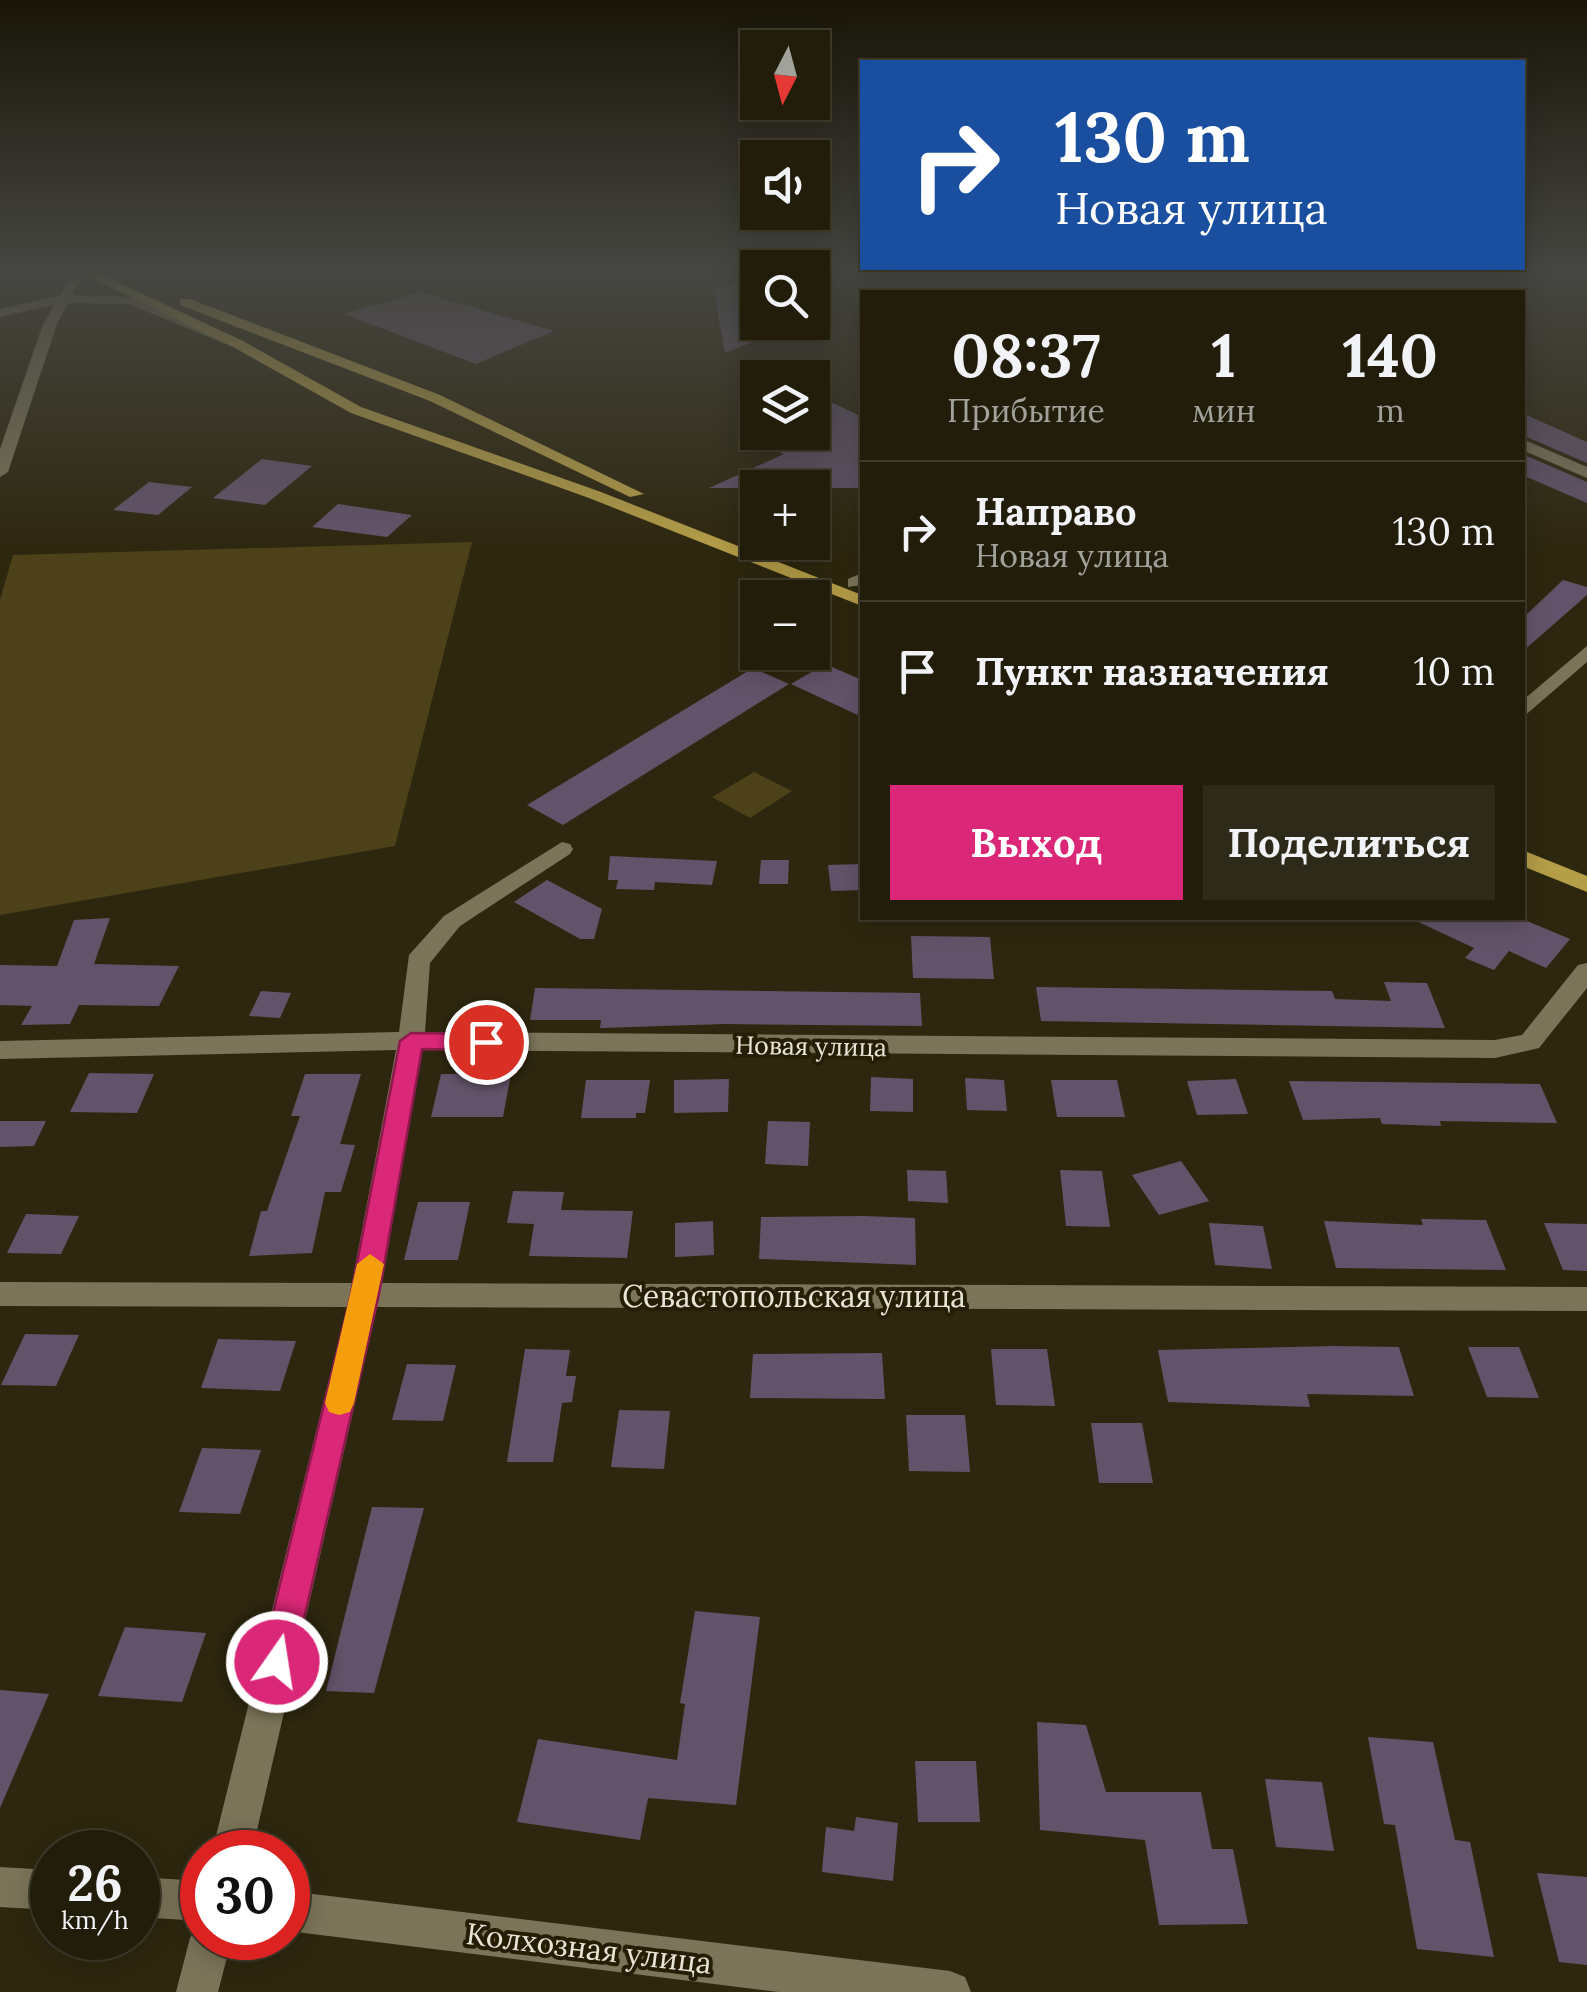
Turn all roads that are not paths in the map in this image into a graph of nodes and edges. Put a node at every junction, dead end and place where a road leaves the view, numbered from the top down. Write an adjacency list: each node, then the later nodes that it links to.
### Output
1 (37, 366): 9 (street)
2 (273, 366): 8 (main road)
3 (275, 366): 4 (main road)
4 (338, 366)
5 (349, 366): 6 (main road)
6 (468, 414): 8 (main road); 11 (main road)
7 (1525, 445): 10 (street)
8 (462, 448): 12 (main road)
9 (0, 472)
10 (1587, 473)
11 (860, 582)
12 (860, 600)
13 (1587, 652): 14 (street)
14 (1525, 709)
15 (562, 848): 21 (street)
16 (1525, 858): 18 (main road)
17 (1525, 877): 19 (main road)
18 (1587, 885)
19 (1587, 904)
20 (1587, 971): 21 (street, Новая улица)
21 (411, 1041): 22 (street, Новая улица); 24 (street)
22 (0, 1050)
23 (0, 1294): 24 (street, Севастопольская улица)
24 (365, 1294): 25 (street, Севастопольская улица); 26 (street)
25 (1587, 1299)
26 (237, 1830)
27 (0, 1886): 28 (street)
28 (30, 1888)
29 (310, 1914): 32 (street, Колхозная улица)
30 (205, 1960): 31 (street)
31 (197, 1992)
32 (950, 1992)

